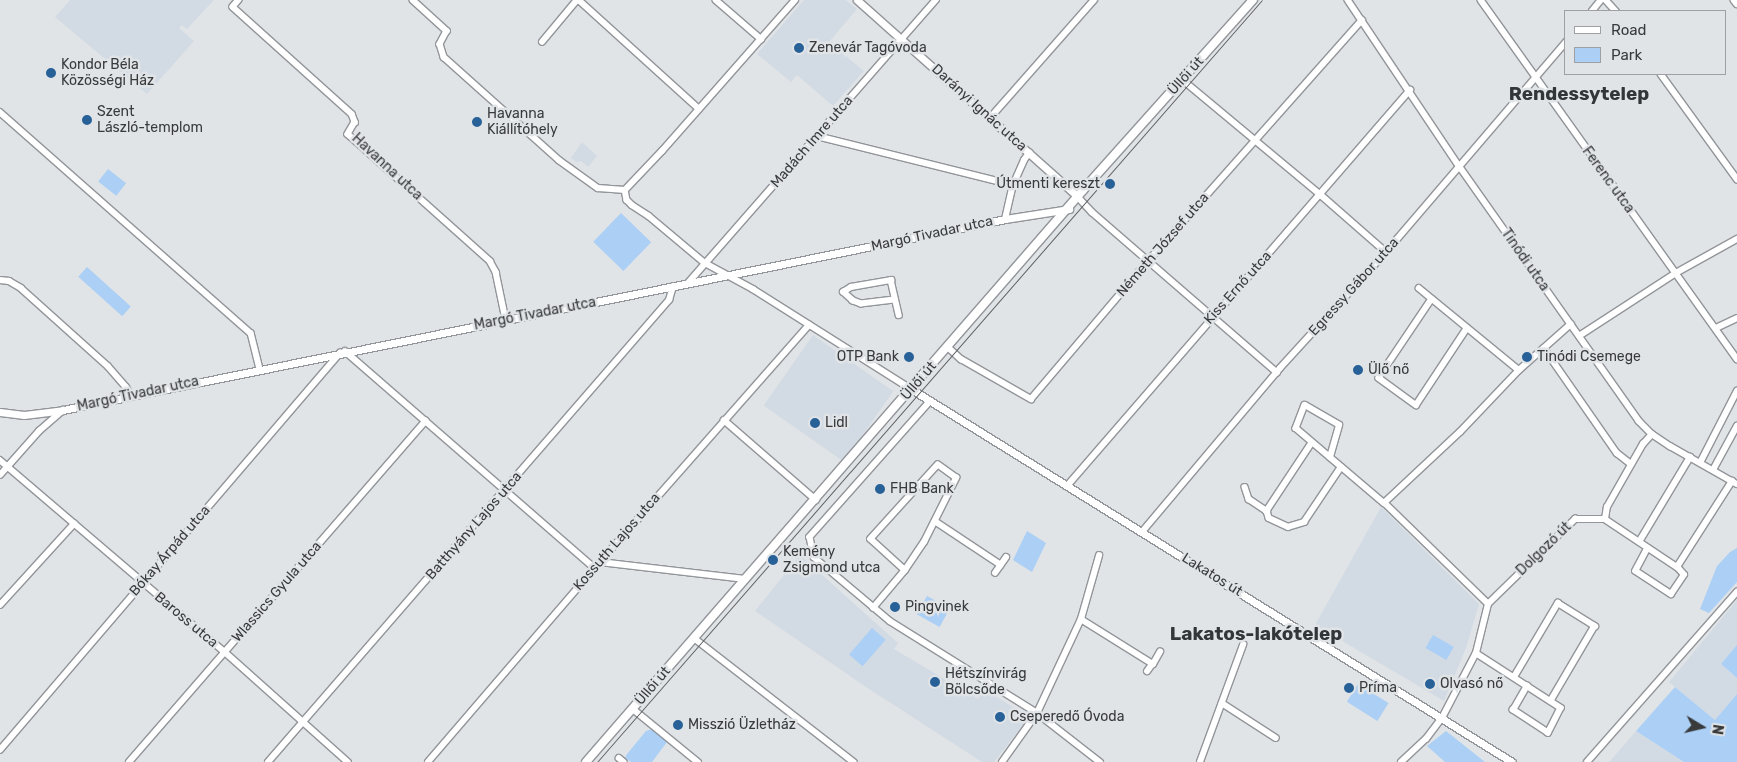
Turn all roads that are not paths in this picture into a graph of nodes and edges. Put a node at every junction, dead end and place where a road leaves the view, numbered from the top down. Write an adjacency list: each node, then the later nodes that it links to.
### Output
1 (239, 0): 58 (street, Havanna utca)
2 (413, 0): 36 (street)
3 (578, 0): 21 (street); 27 (street)
4 (716, 0): 19 (street)
5 (795, 0): 19 (street)
6 (857, 0): 20 (street, Darányi Ignác utca)
7 (936, 0): 20 (street, Madách Imre utca)
8 (1094, 0): 29 (street)
9 (1253, 0): 25 (main road, Üllői út)
10 (1348, 0): 18 (street, Tinódi utca)
11 (1481, 0): 24 (street, Ferenc utca)
12 (1602, 0): 16 (street)
13 (1606, 0): 17 (street)
14 (1734, 0): 15 (street)
15 (1737, 4)
16 (1593, 10)
17 (1615, 10)
18 (1362, 20): 26 (street, Tinódi utca); 31 (street, Németh József utca)
19 (761, 39): 27 (street)
20 (901, 39): 29 (street, Darányi Ignác utca); 30 (street, Madách Imre utca)
21 (542, 42)
22 (1564, 44): 24 (street, Egressy Gábor utca)
23 (1662, 75): 34 (street)
24 (1535, 77): 33 (street, Egressy Gábor utca); 47 (street, Ferenc utca)
25 (1183, 80): 31 (street); 38 (main road, Üllői út)
26 (1410, 90): 33 (street, Tinódi utca); 37 (street, Kiss Ernő utca)
27 (699, 109): 36 (street)
28 (0, 112): 68 (street)
29 (990, 118): 32 (street, Darányi Ignác utca)
30 (817, 136): 35 (street); 46 (street, Madách Imre utca)
31 (1255, 139): 37 (street); 45 (street, Németh József utca)
32 (1030, 153): 35 (street); 38 (street, Darányi Ignác utca)
33 (1460, 167): 44 (street, Egressy Gábor utca); 59 (street, Tinódi utca)
34 (1737, 179)
35 (1013, 185): 41 (street)
36 (625, 190): 46 (street)
37 (1321, 194): 44 (street); 56 (street, Kiss Ernő utca)
38 (1078, 198): 39 (main road, Üllői út); 45 (street)
39 (1070, 209): 40 (street, Margó Tivadar utca); 42 (main road, Üllői út)
40 (1047, 212): 41 (street, Margó Tivadar utca); 42 (street)
41 (1005, 219): 48 (street, Margó Tivadar utca)
42 (1056, 224): 64 (main road, Üllői út)
43 (1737, 239): 47 (street)
44 (1386, 252): 70 (street, Egressy Gábor utca)
45 (1148, 261): 56 (street); 64 (street, Németh József utca)
46 (705, 263): 48 (street); 50 (street, Madách Imre utca)
47 (1676, 273): 62 (street, Ferenc utca); 63 (street)
48 (728, 276): 50 (street, Margó Tivadar utca); 60 (street)
49 (0, 280): 73 (street)
50 (688, 283): 51 (street, Margó Tivadar utca)
51 (673, 286): 58 (street, Margó Tivadar utca); 94 (street, Batthyány Lajos utca)
52 (1419, 288): 53 (street)
53 (1432, 299): 61 (street); 61 (street)
54 (894, 300): 54 (street); 55 (street)
55 (899, 315)
56 (1212, 317): 70 (street); 92 (street, Kiss Ernő utca)
57 (1737, 318): 62 (street)
58 (506, 320): 66 (street, Margó Tivadar utca)
59 (1571, 324): 63 (street, Tinódi utca); 65 (street)
60 (809, 325): 71 (street); 77 (street, Kossuth Lajos utca)
61 (1467, 328): 69 (street)
62 (1716, 328): 67 (street, Ferenc utca)
63 (1579, 336): 80 (street, Tinódi utca)
64 (948, 347): 71 (main road, Üllői út)
65 (1544, 348): 69 (street); 86 (street)
66 (343, 352): 68 (street, Margó Tivadar utca); 78 (street); 113 (street, Bókay Árpád utca)
67 (1737, 359)
68 (260, 369): 73 (street, Margó Tivadar utca)
69 (1519, 370): 96 (street)
70 (1277, 372): 101 (street, Egressy Gábor utca)
71 (911, 389): 74 (street, Lakatos út); 95 (main road, Üllői út)
72 (1737, 391): 85 (street)
73 (130, 395): 75 (street, Margó Tivadar utca)
74 (930, 402): 92 (street, Lakatos út); 117 (street)
75 (63, 410): 76 (street, Margó Tivadar utca); 87 (street)
76 (0, 412)
77 (724, 420): 95 (street); 106 (street, Kossuth Lajos utca)
78 (425, 421): 94 (street); 121 (street, Wlassics Gyula utca)
79 (1737, 426): 89 (street)
80 (1652, 434): 83 (street, Tinódi utca); 86 (street)
81 (1312, 443): 82 (street); 82 (street); 97 (street)
82 (1330, 457): 88 (street)
83 (1690, 458): 85 (street, Tinódi utca); 102 (street)
84 (0, 460): 87 (street, Baross utca)
85 (1700, 463): 89 (street, Tinódi utca)
86 (1631, 464): 98 (street)
87 (8, 467): 90 (street); 100 (street, Baross utca)
88 (1342, 467): 96 (street); 97 (street)
89 (1713, 470): 91 (street, Tinódi utca)
90 (0, 475)
91 (1735, 482): 108 (street)
92 (1067, 486): 101 (street, Lakatos út)
93 (1245, 487): 97 (street)
94 (504, 490): 109 (street); 133 (street, Batthyány Lajos utca)
95 (816, 500): 112 (main road, Üllői út)
96 (1384, 504): 115 (street)
97 (1267, 510)
98 (1605, 519): 102 (street); 115 (street, Dolgozó út)
99 (935, 521): 107 (street); 110 (street); 110 (street)
100 (74, 524): 113 (street, Baross utca); 116 (street)
101 (1142, 532): 132 (street, Lakatos út)
102 (1639, 542): 103 (street)
103 (1648, 548): 108 (street); 108 (street)
104 (1099, 556): 118 (street)
105 (1006, 557): 107 (street)
106 (600, 562): 109 (street, Kossuth Lajos utca); 112 (street)
107 (1001, 565): 111 (street)
108 (1677, 567)
109 (595, 568): 139 (street, Kossuth Lajos utca)
110 (905, 570): 117 (street)
111 (995, 573)
112 (745, 579): 119 (main road, Üllői út)
113 (142, 584): 121 (street, Baross utca); 135 (street, Bókay Árpád utca)
114 (1737, 592): 148 (street)
115 (1488, 604): 123 (street)
116 (0, 605)
117 (873, 608): 131 (street)
118 (1081, 619): 124 (street); 131 (street)
119 (694, 638): 130 (main road, Üllői út); 142 (street)
120 (1244, 645): 129 (street)
121 (224, 652): 133 (street, Baross utca); 136 (street, Wlassics Gyula utca)
122 (1160, 652): 124 (street)
123 (1476, 653): 126 (street); 132 (street)
124 (1153, 664): 125 (street)
125 (1148, 671)
126 (1514, 678): 127 (street); 128 (street)
127 (1527, 686): 128 (street); 128 (street)
128 (1551, 701)
129 (1222, 704): 134 (street); 145 (street)
130 (633, 709): 140 (main road, Üllői út); 141 (street)
131 (1037, 713): 143 (street); 144 (street)
132 (1442, 718): 146 (street); 147 (street, Lakatos út)
133 (302, 722): 137 (street, Batthyány Lajos utca); 138 (street, Baross utca)
134 (1276, 738)
135 (0, 750)
136 (129, 762)
137 (268, 762)
138 (348, 762)
139 (428, 762)
140 (586, 762)
141 (698, 762)
142 (854, 762)
143 (1002, 762)
144 (1100, 762)
145 (1200, 762)
146 (1401, 762)
147 (1512, 762)
148 (1587, 762)

